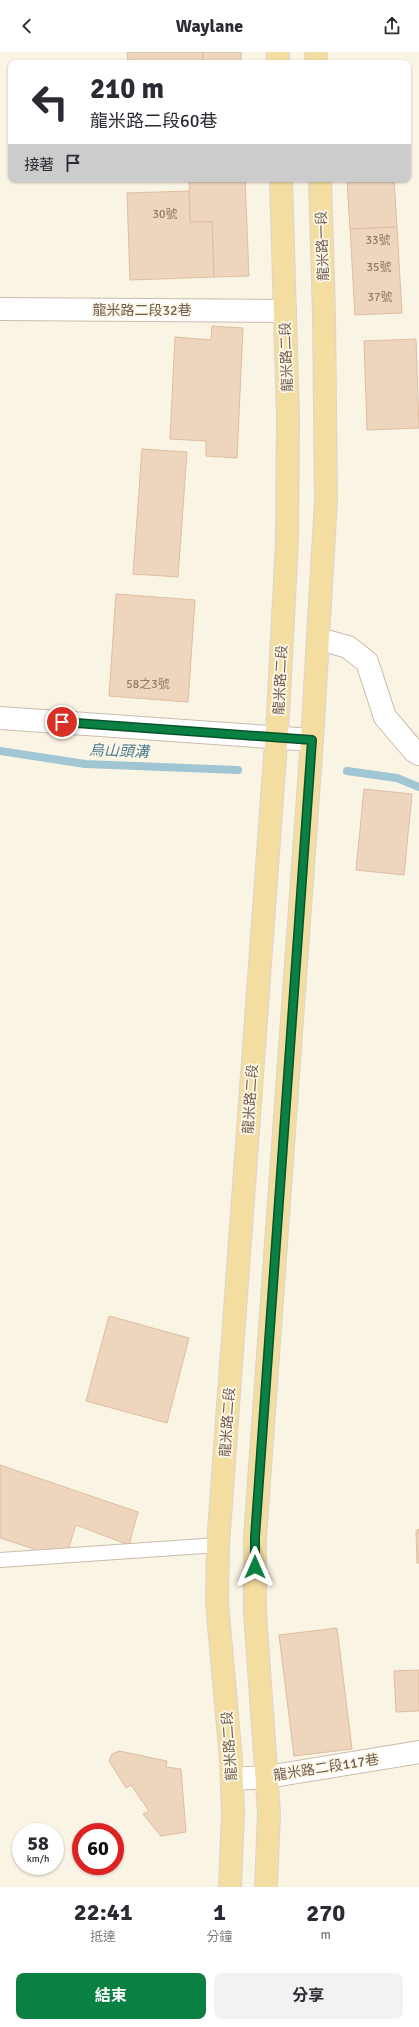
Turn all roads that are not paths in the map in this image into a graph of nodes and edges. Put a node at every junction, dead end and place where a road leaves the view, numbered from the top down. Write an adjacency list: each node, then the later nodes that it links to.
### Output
1 (281, 182): 4 (main road)
2 (320, 182): 5 (main road, 龍米路一段)
3 (0, 309): 4 (street, 龍米路二段32巷)
4 (285, 311): 7 (main road, 龍米路二段)
5 (319, 639): 8 (main road); 9 (street)
6 (0, 718): 7 (street)
7 (277, 737): 8 (street); 10 (main road, 龍米路二段)
8 (312, 740): 13 (main road)
9 (419, 754)
10 (218, 1545): 11 (lane); 14 (main road, 龍米路二段)
11 (0, 1560)
12 (419, 1752): 13 (street, 龍米路二段117巷)
13 (267, 1777): 14 (street, 龍米路二段117巷); 16 (main road)
14 (232, 1779): 15 (main road, 龍米路二段)
15 (230, 1887)
16 (266, 1887)

